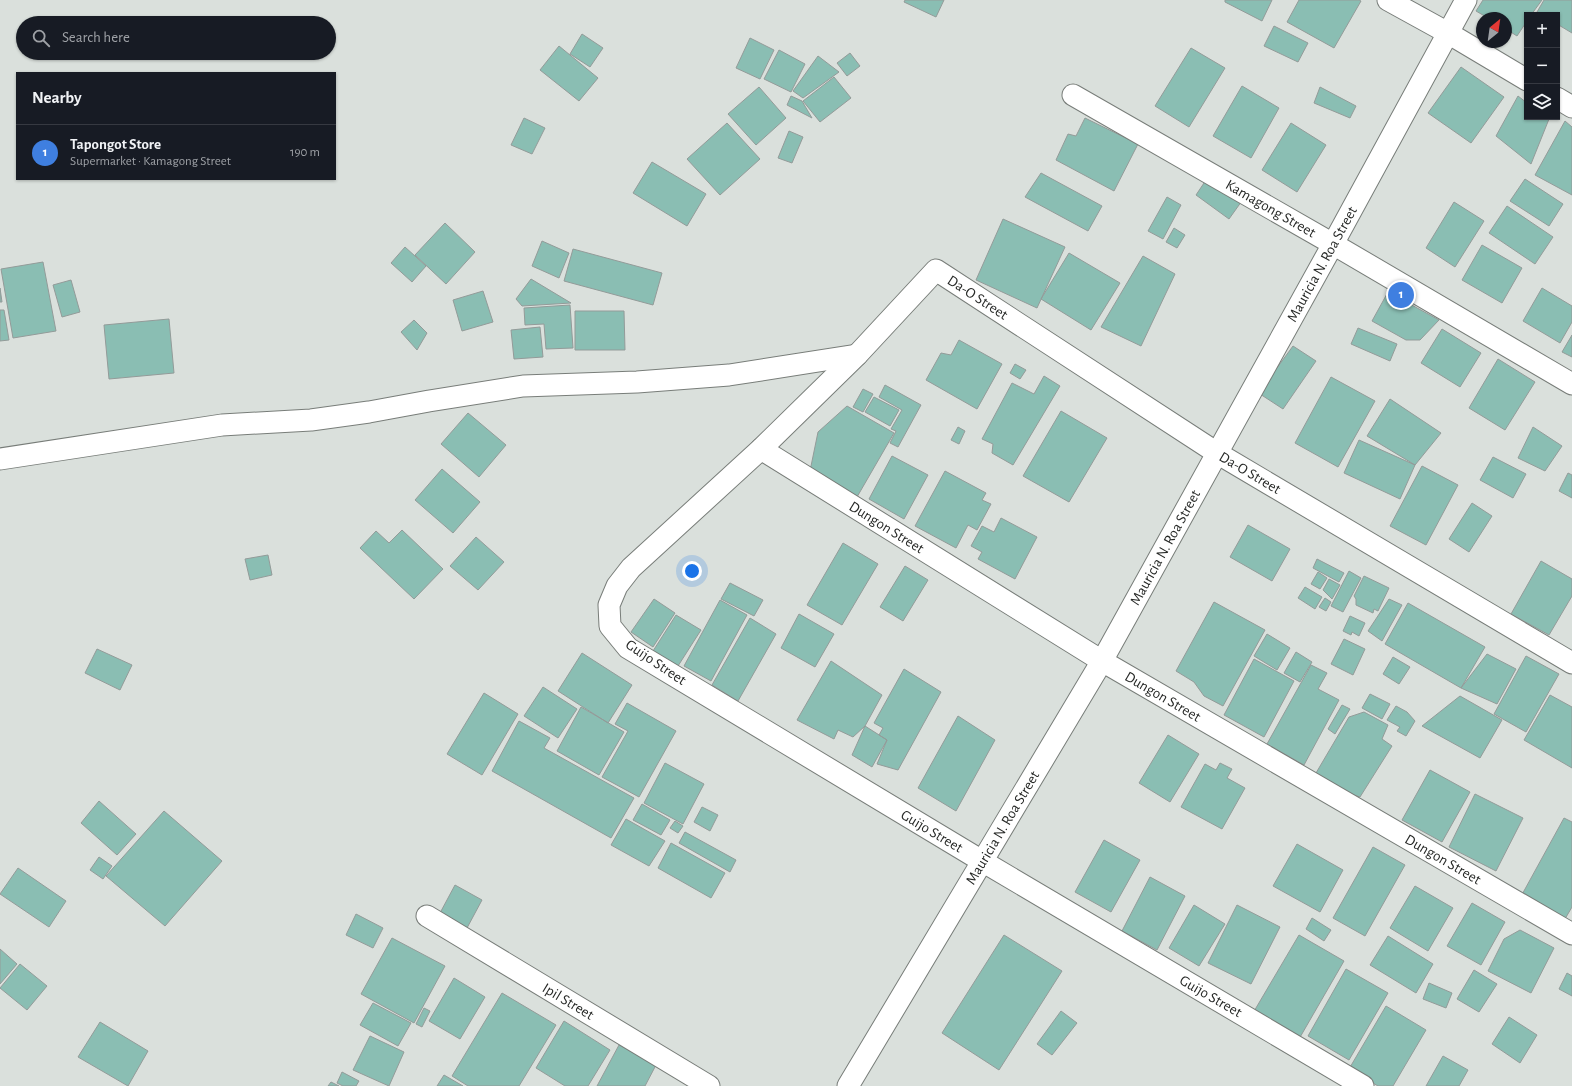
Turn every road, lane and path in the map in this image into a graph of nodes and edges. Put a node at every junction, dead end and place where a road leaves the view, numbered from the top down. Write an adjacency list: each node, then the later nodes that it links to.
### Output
1 (1388, 0): 3 (street)
2 (1466, 0): 3 (street, Mauricia N. Roa Street)
3 (1448, 33): 4 (street); 8 (street, Mauricia N. Roa Street)
4 (1524, 78)
5 (1073, 95): 8 (street, Kamagong Street)
6 (1560, 100): 7 (street)
7 (1572, 107)
8 (1333, 244): 10 (street, Kamagong Street); 12 (street, Mauricia N. Roa Street)
9 (856, 355): 11 (street); 12 (street, Da-O Street); 13 (street)
10 (1572, 384)
11 (761, 449): 14 (street, Dungon Street); 16 (street, Guijo Street)
12 (1218, 452): 14 (street, Mauricia N. Roa Street); 15 (street, Da-O Street)
13 (0, 459)
14 (1102, 661): 16 (street, Mauricia N. Roa Street); 18 (street, Dungon Street)
15 (1572, 662)
16 (982, 862): 20 (street, Mauricia N. Roa Street); 21 (street, Guijo Street)
17 (427, 916): 19 (street, Ipil Street)
18 (1572, 934)
19 (709, 1086)
20 (848, 1086)
21 (1363, 1086)

